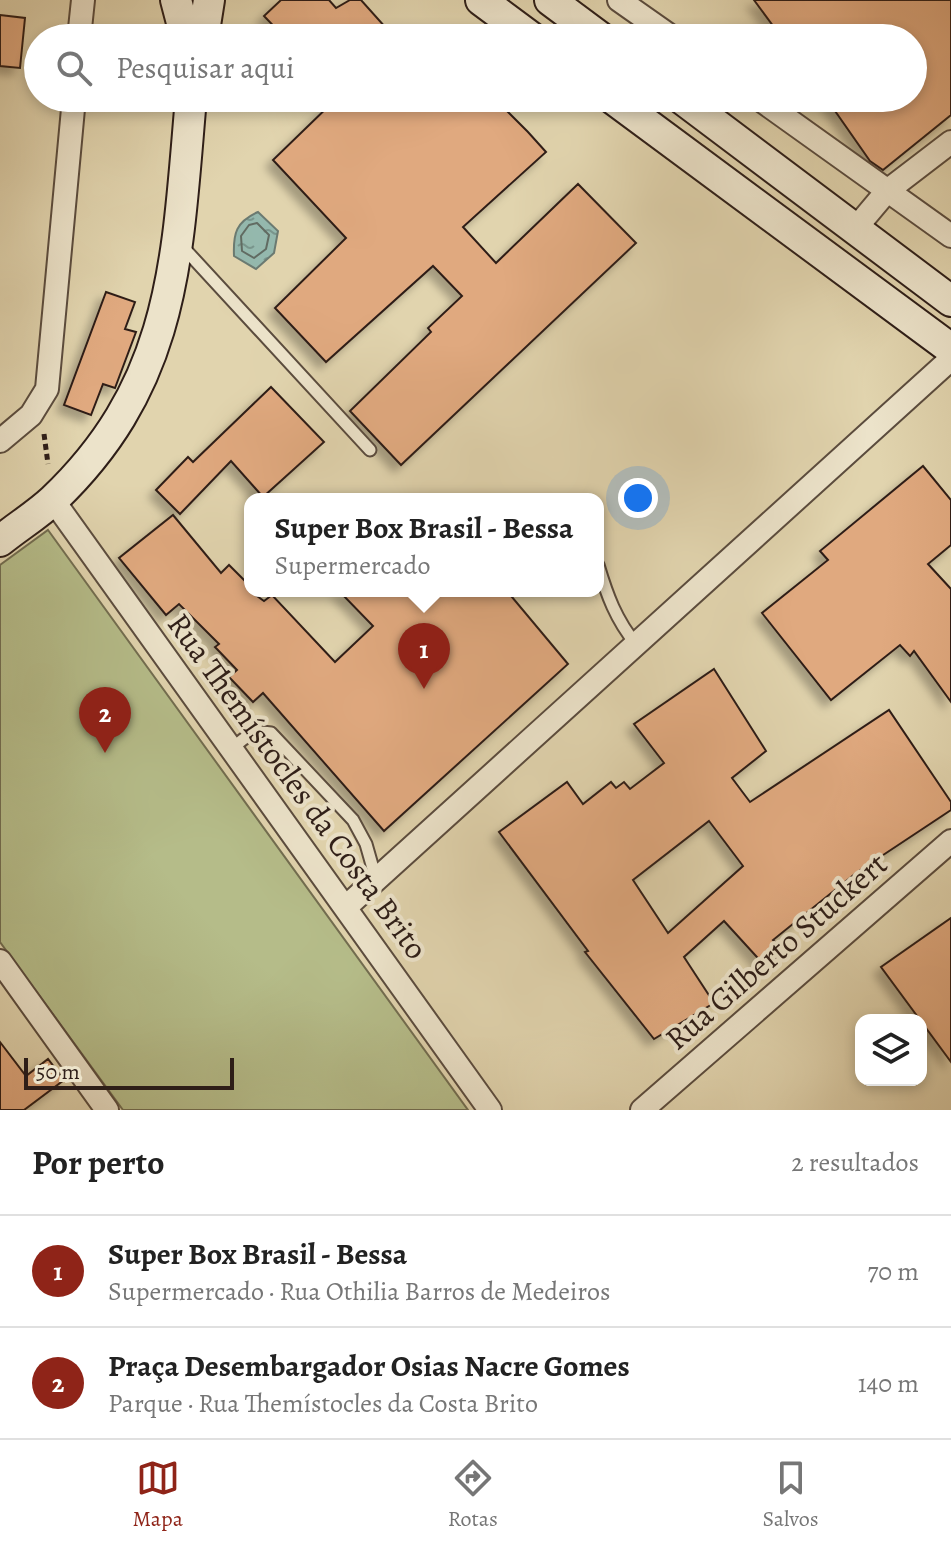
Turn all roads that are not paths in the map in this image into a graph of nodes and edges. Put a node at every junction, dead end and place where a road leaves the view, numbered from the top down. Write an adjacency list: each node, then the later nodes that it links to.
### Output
1 (83, 0): 7 (street)
2 (176, 0): 8 (street)
3 (209, 0): 9 (street)
4 (481, 0): 10 (street)
5 (550, 0): 11 (street)
6 (636, 4): 12 (street)
7 (80, 24)
8 (182, 24)
9 (205, 24)
10 (513, 24)
11 (582, 24)
12 (658, 24)
13 (73, 112): 26 (street)
14 (190, 112): 22 (street)
15 (631, 112): 24 (street)
16 (700, 112): 20 (street)
17 (777, 112): 19 (street)
18 (947, 151): 19 (street)
19 (887, 191): 20 (street); 21 (street)
20 (855, 229): 23 (street)
21 (951, 236)
22 (178, 242): 27 (lane); 28 (street)
23 (951, 301)
24 (951, 349)
25 (951, 359): 31 (street)
26 (0, 441)
27 (370, 450)
28 (53, 500): 29 (street); 32 (street, Rua Themístocles da Costa Brito)
29 (0, 541)
30 (604, 583): 31 (lane)
31 (636, 644): 34 (street)
32 (233, 748): 34 (lane); 35 (street, Rua Themístocles da Costa Brito)
33 (951, 841): 39 (street, Rua Gilberto Stuckert)
34 (376, 879): 35 (street)
35 (347, 906): 38 (street, Rua Themístocles da Costa Brito)
36 (0, 961): 37 (street)
37 (107, 1110)
38 (490, 1110)
39 (642, 1110)

